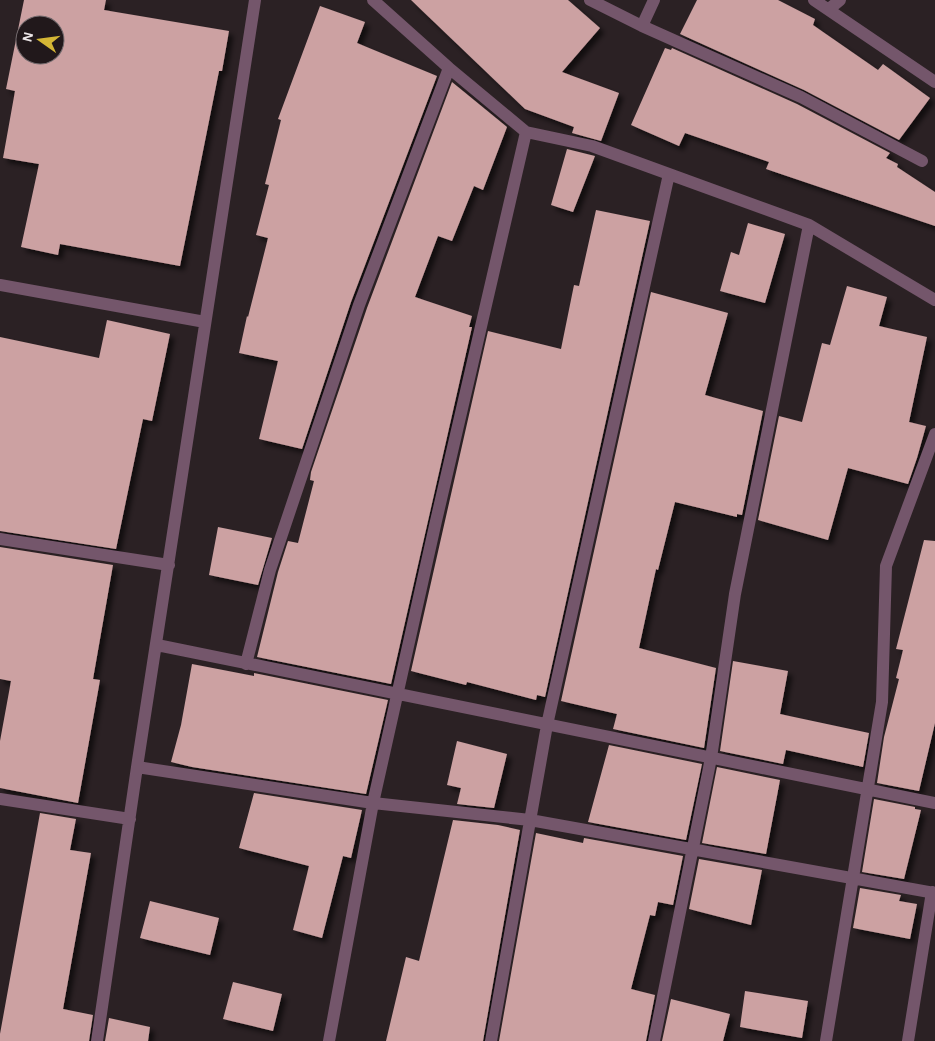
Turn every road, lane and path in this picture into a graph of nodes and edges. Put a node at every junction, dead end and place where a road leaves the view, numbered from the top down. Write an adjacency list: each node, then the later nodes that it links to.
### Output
1 (255, 0): 17 (street)
2 (373, 0): 9 (street)
3 (590, 0): 8 (street)
4 (654, 0): 8 (street)
5 (814, 0): 7 (street)
6 (840, 0): 7 (street)
7 (829, 9): 10 (street)
8 (642, 26): 12 (street)
9 (449, 68): 11 (street); 22 (street)
10 (935, 82)
11 (526, 132): 13 (street); 23 (street)
12 (922, 161)
13 (669, 174): 14 (street); 24 (street)
14 (810, 225): 16 (street); 25 (street)
15 (0, 285): 17 (street)
16 (935, 300)
17 (205, 322): 20 (street)
18 (935, 434): 27 (street)
19 (0, 539): 20 (street)
20 (169, 566): 21 (street)
21 (157, 645): 22 (street); 26 (street)
22 (246, 664): 23 (street)
23 (397, 694): 24 (street); 29 (street)
24 (546, 725): 25 (street); 32 (street)
25 (711, 758): 27 (street); 33 (street)
26 (137, 767): 29 (street); 31 (street)
27 (867, 789): 30 (street); 34 (street)
28 (0, 799): 31 (street)
29 (373, 803): 32 (street); 37 (street)
30 (935, 803)
31 (130, 819): 36 (street)
32 (530, 820): 33 (street); 38 (street)
33 (693, 849): 34 (street); 39 (street)
34 (853, 878): 35 (street); 40 (street)
35 (934, 892): 41 (street)
36 (97, 1041)
37 (329, 1041)
38 (491, 1041)
39 (654, 1041)
40 (826, 1041)
41 (908, 1041)

